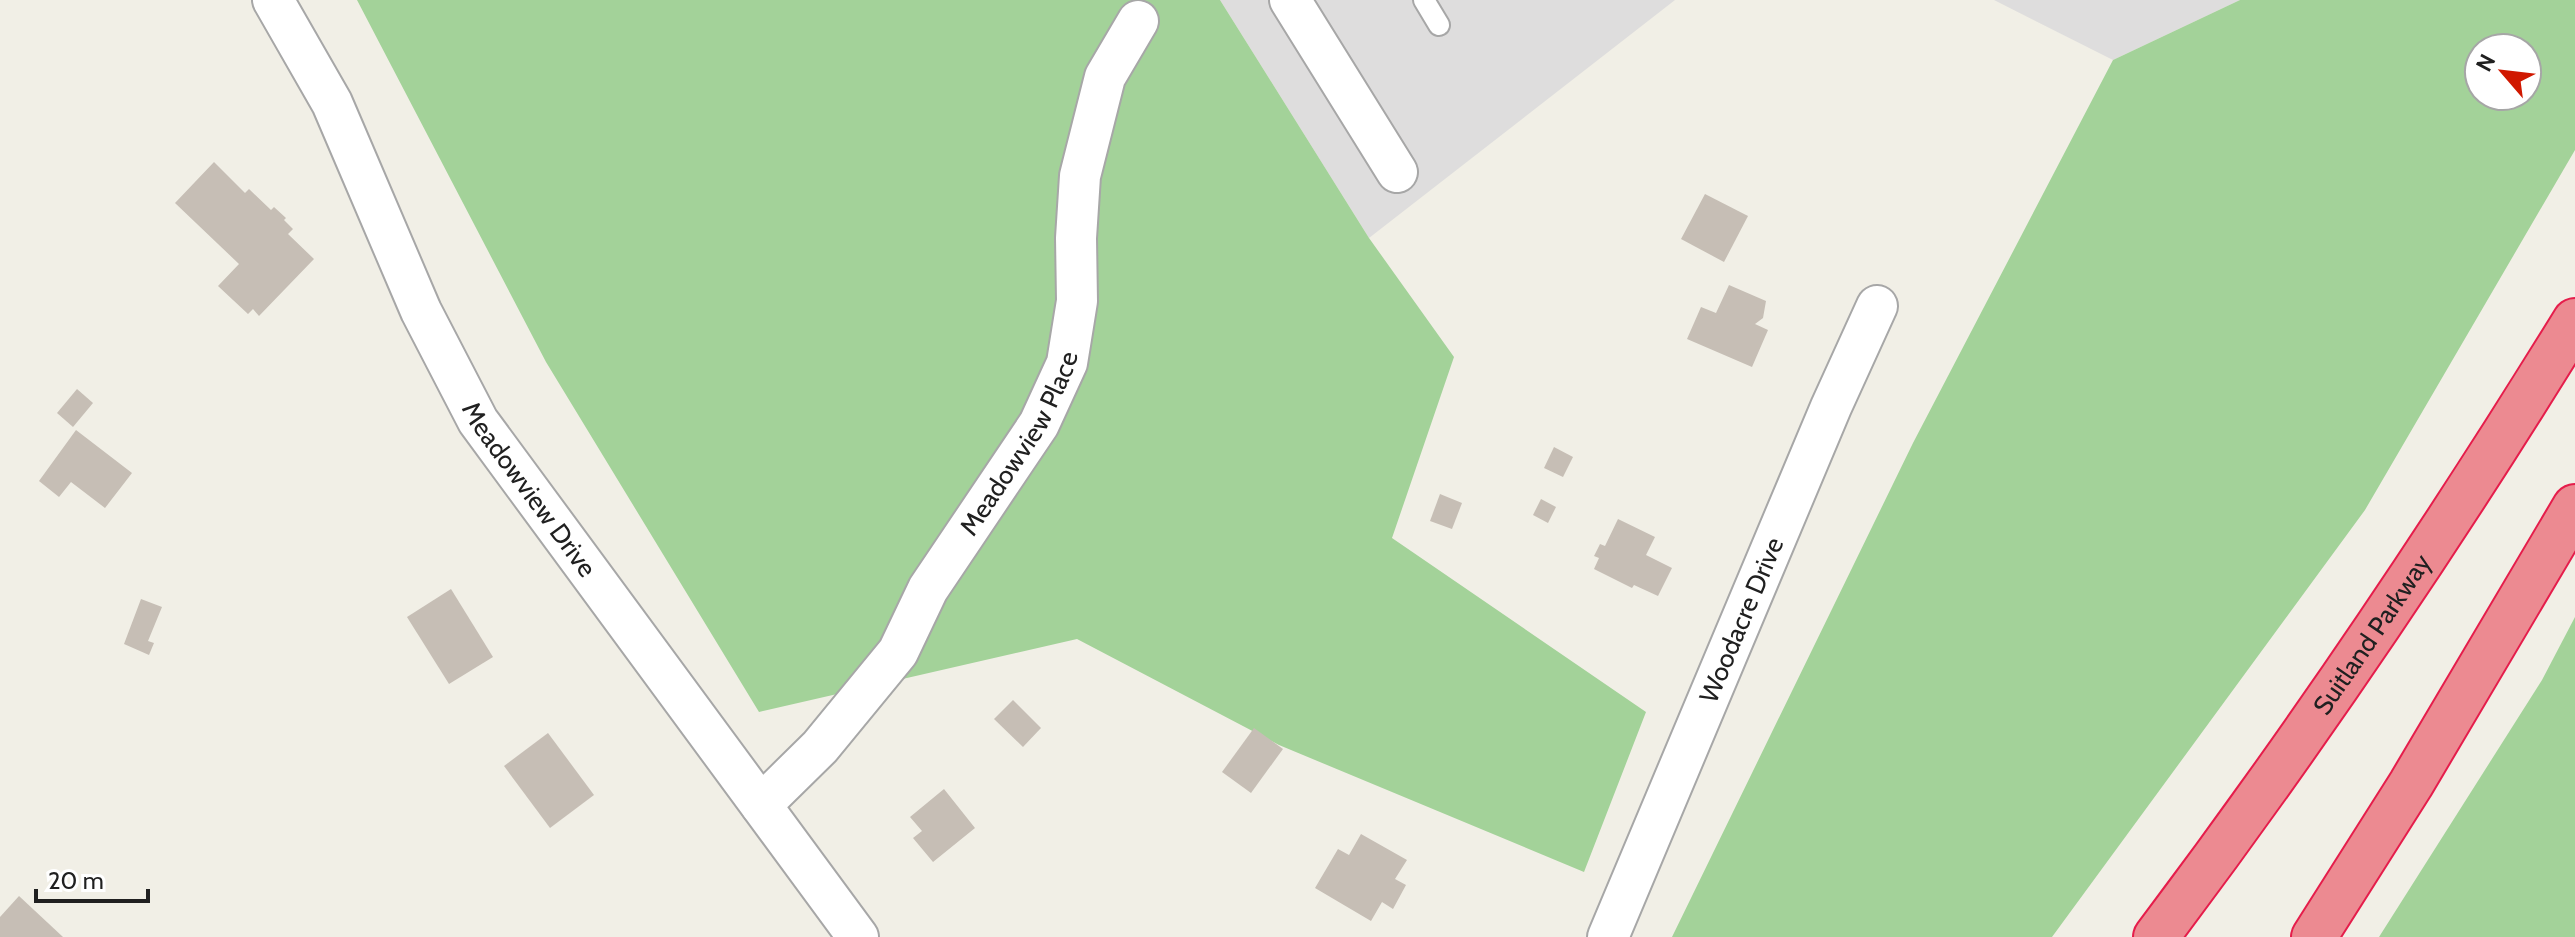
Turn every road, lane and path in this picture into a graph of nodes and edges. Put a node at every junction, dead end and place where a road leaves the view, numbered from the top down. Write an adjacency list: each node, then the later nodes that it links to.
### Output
1 (273, 0): 10 (street, Meadowview Drive)
2 (1290, 0): 6 (street)
3 (1424, 0): 5 (lane)
4 (1138, 21): 10 (street, Meadowview Place)
5 (1439, 25)
6 (1397, 172)
7 (1877, 306): 12 (street, Woodacre Drive)
8 (2575, 321): 13 (highway, Suitland Parkway)
9 (2575, 507): 14 (highway)
10 (761, 805): 11 (street, Meadowview Drive)
11 (858, 937)
12 (1608, 937)
13 (2156, 937)
14 (2314, 937)

